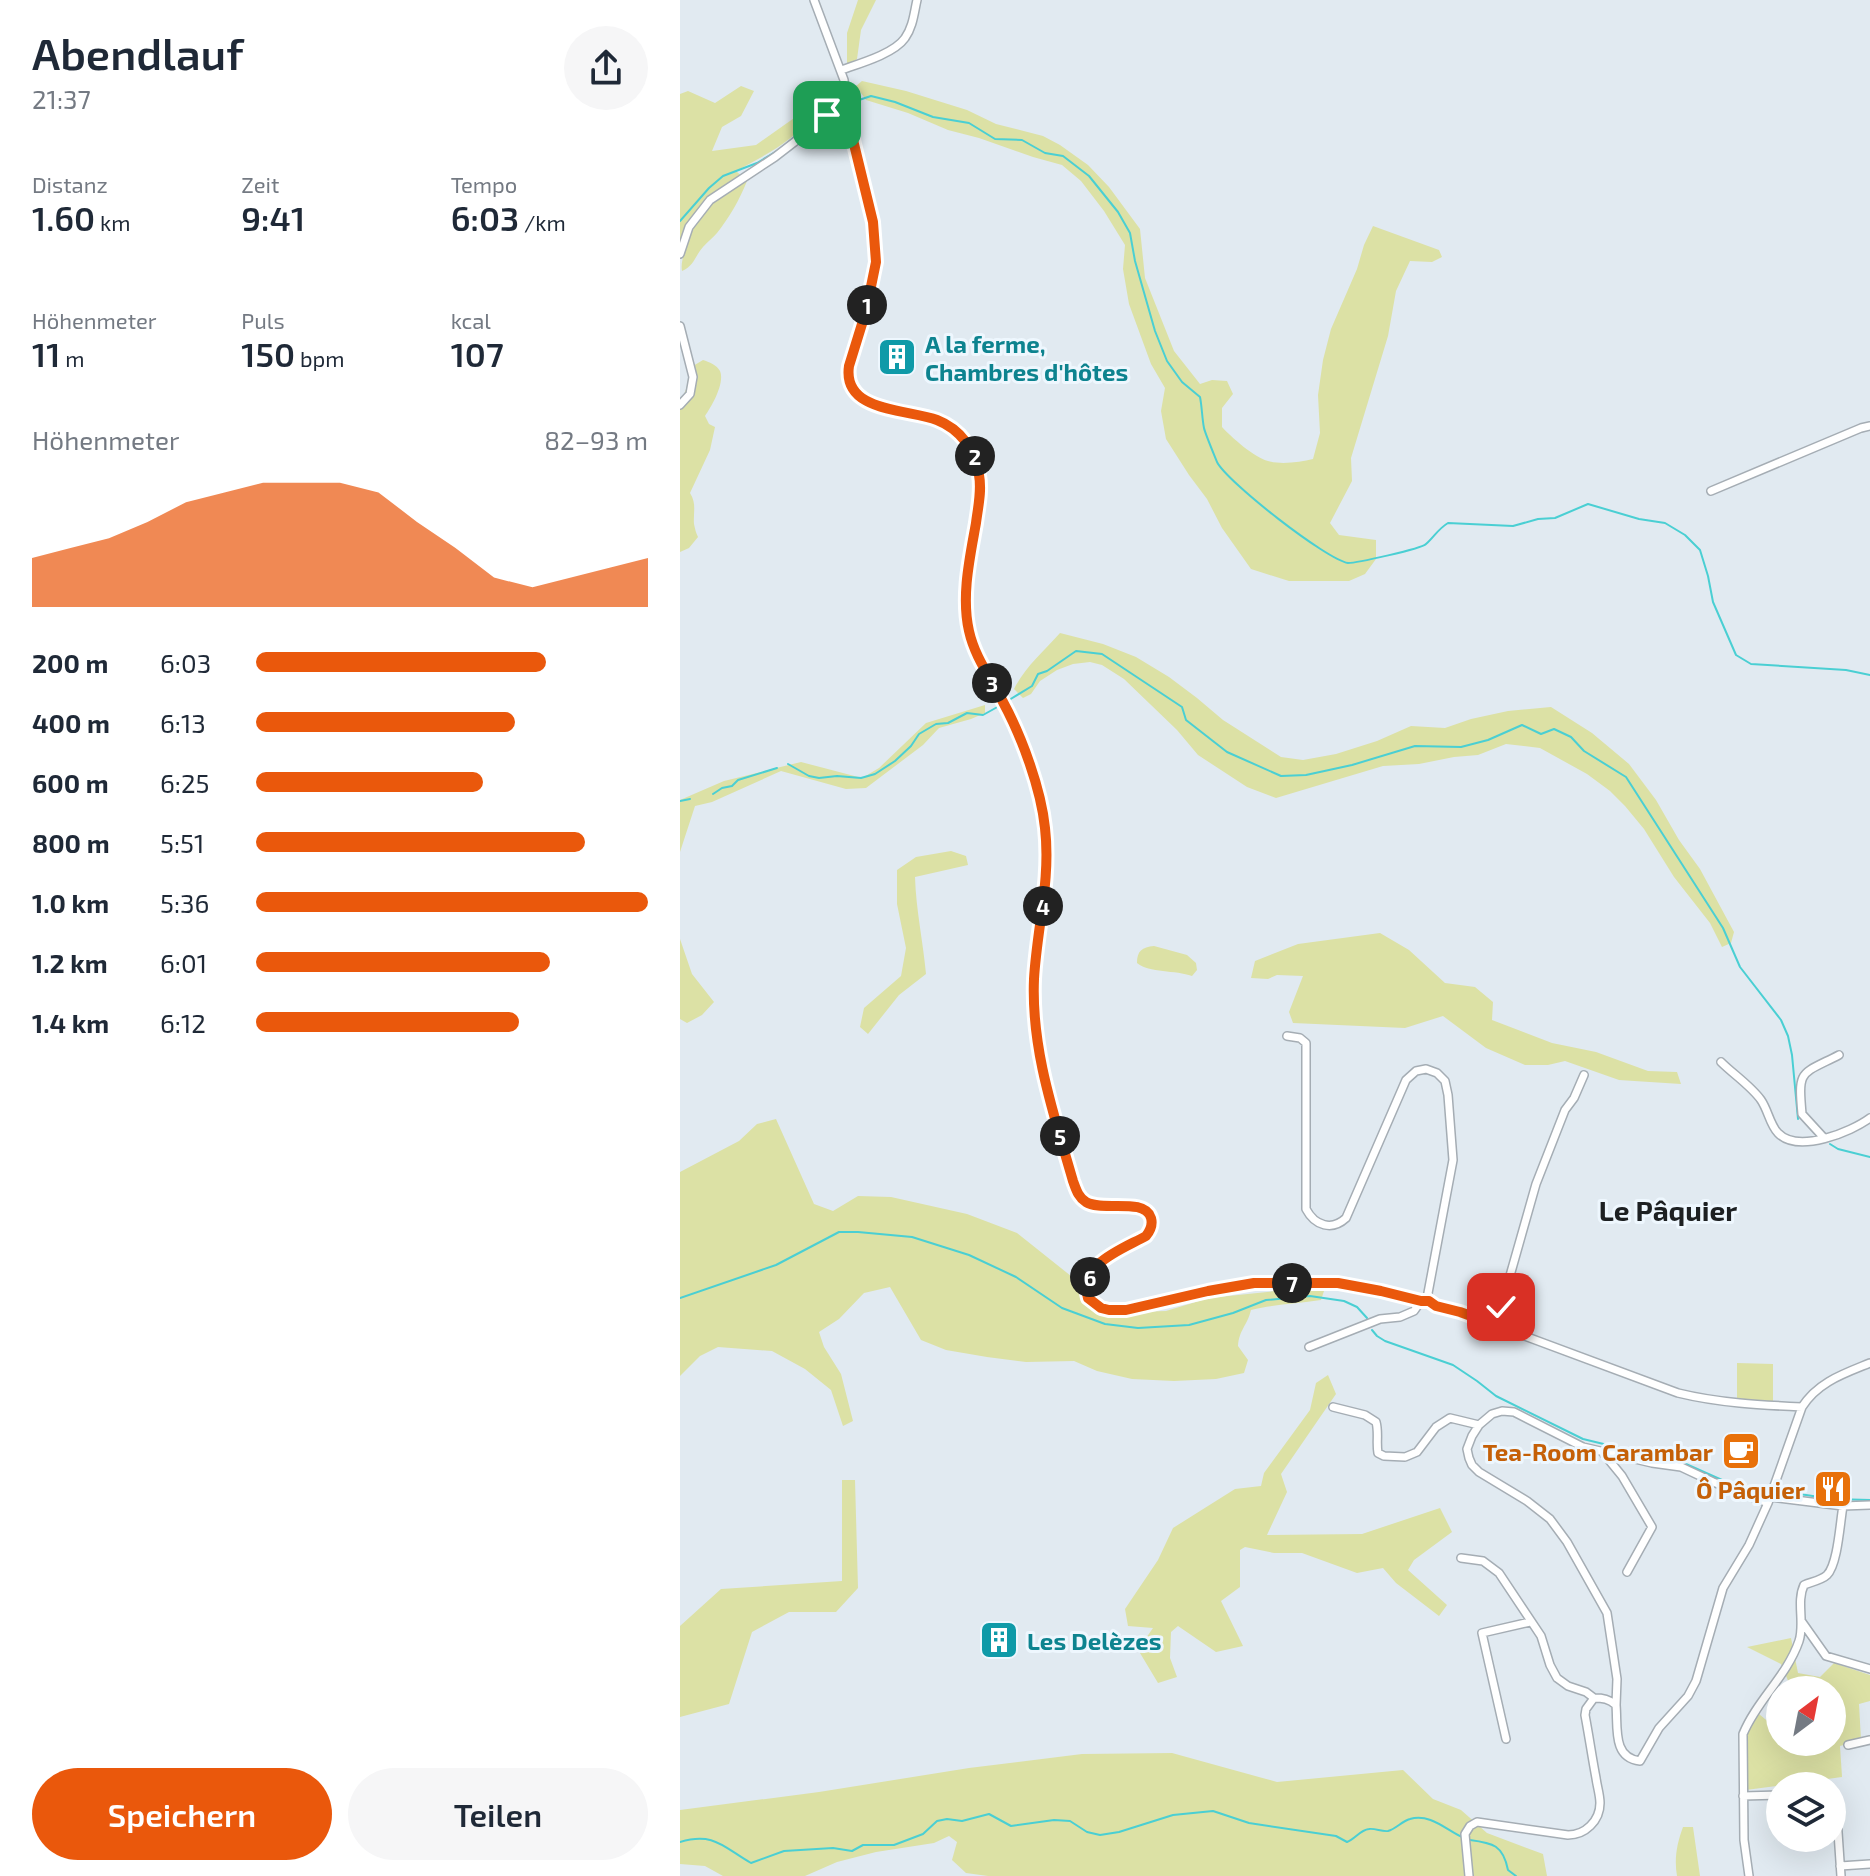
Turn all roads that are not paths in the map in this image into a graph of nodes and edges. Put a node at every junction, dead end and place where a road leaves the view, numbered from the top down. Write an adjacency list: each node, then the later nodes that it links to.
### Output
1 (814, 0): 3 (street)
2 (917, 0): 3 (street)
3 (841, 70): 4 (street)
4 (843, 99): 5 (street); 16 (street)
5 (680, 254)
6 (680, 326): 7 (street)
7 (680, 405)
8 (1870, 426): 9 (street)
9 (1711, 491)
10 (1287, 1036): 16 (street)
11 (1839, 1055): 15 (street)
12 (1721, 1062): 15 (street)
13 (1584, 1075): 17 (street)
14 (1870, 1118): 15 (street)
15 (1824, 1138)
16 (1425, 1301): 17 (street); 18 (street)
17 (1496, 1325): 21 (street)
18 (1309, 1347)
19 (1870, 1363): 21 (street)
20 (1333, 1407): 22 (street)
21 (1802, 1407): 24 (street)
22 (1479, 1425): 23 (street); 33 (street)
23 (1602, 1452): 24 (street); 28 (street)
24 (1770, 1500): 26 (street); 33 (street)
25 (1870, 1505): 26 (street)
26 (1843, 1506): 30 (street)
27 (1461, 1558): 29 (street)
28 (1627, 1572)
29 (1530, 1622): 32 (street); 34 (street)
30 (1802, 1622): 31 (street); 38 (street)
31 (1870, 1669)
32 (1594, 1698): 33 (street); 42 (street)
33 (1616, 1705)
34 (1506, 1739)
35 (1870, 1740): 36 (street)
36 (1848, 1745)
37 (1766, 1795): 38 (street)
38 (1743, 1796): 43 (street)
39 (1839, 1852): 41 (street)
40 (1870, 1864): 41 (street)
41 (1840, 1866): 44 (street)
42 (1469, 1876)
43 (1749, 1876)
44 (1841, 1876)

